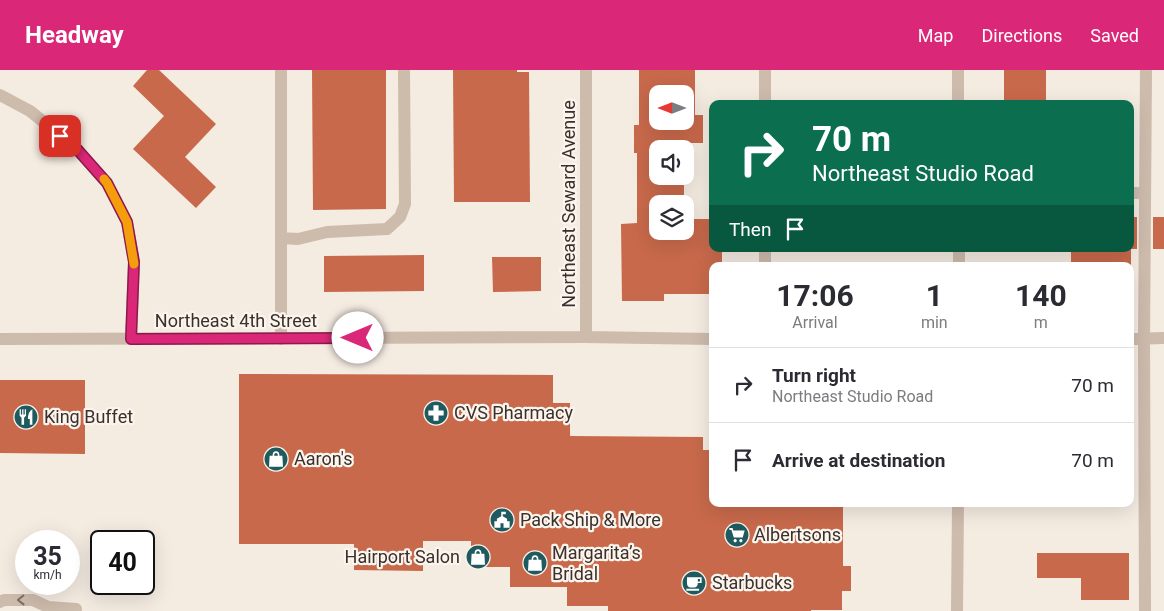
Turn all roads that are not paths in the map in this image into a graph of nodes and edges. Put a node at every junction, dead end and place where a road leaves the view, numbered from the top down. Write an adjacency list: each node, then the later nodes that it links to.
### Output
1 (281, 70): 12 (street)
2 (404, 70): 12 (street)
3 (586, 70): 13 (street, Northeast Seward Avenue)
4 (765, 70): 8 (street)
5 (958, 70): 9 (street)
6 (1146, 70): 11 (street)
7 (0, 95): 18 (street)
8 (765, 100)
9 (958, 100)
10 (1134, 193): 11 (street)
11 (1145, 193): 15 (street)
12 (281, 238): 19 (street)
13 (586, 337): 14 (street, Northeast 4th Street); 19 (street, Northeast 4th Street)
14 (709, 338)
15 (1144, 338): 16 (street); 20 (street); 26 (street)
16 (1164, 338)
17 (0, 339): 18 (street, Northeast 4th Street)
18 (131, 339): 19 (street, Northeast 4th Street)
19 (281, 339)
20 (1134, 339)
21 (958, 507): 25 (street)
22 (0, 602): 23 (street, one-way to 22)
23 (45, 609): 24 (street)
24 (76, 609)
25 (957, 611)
26 (1145, 611)

